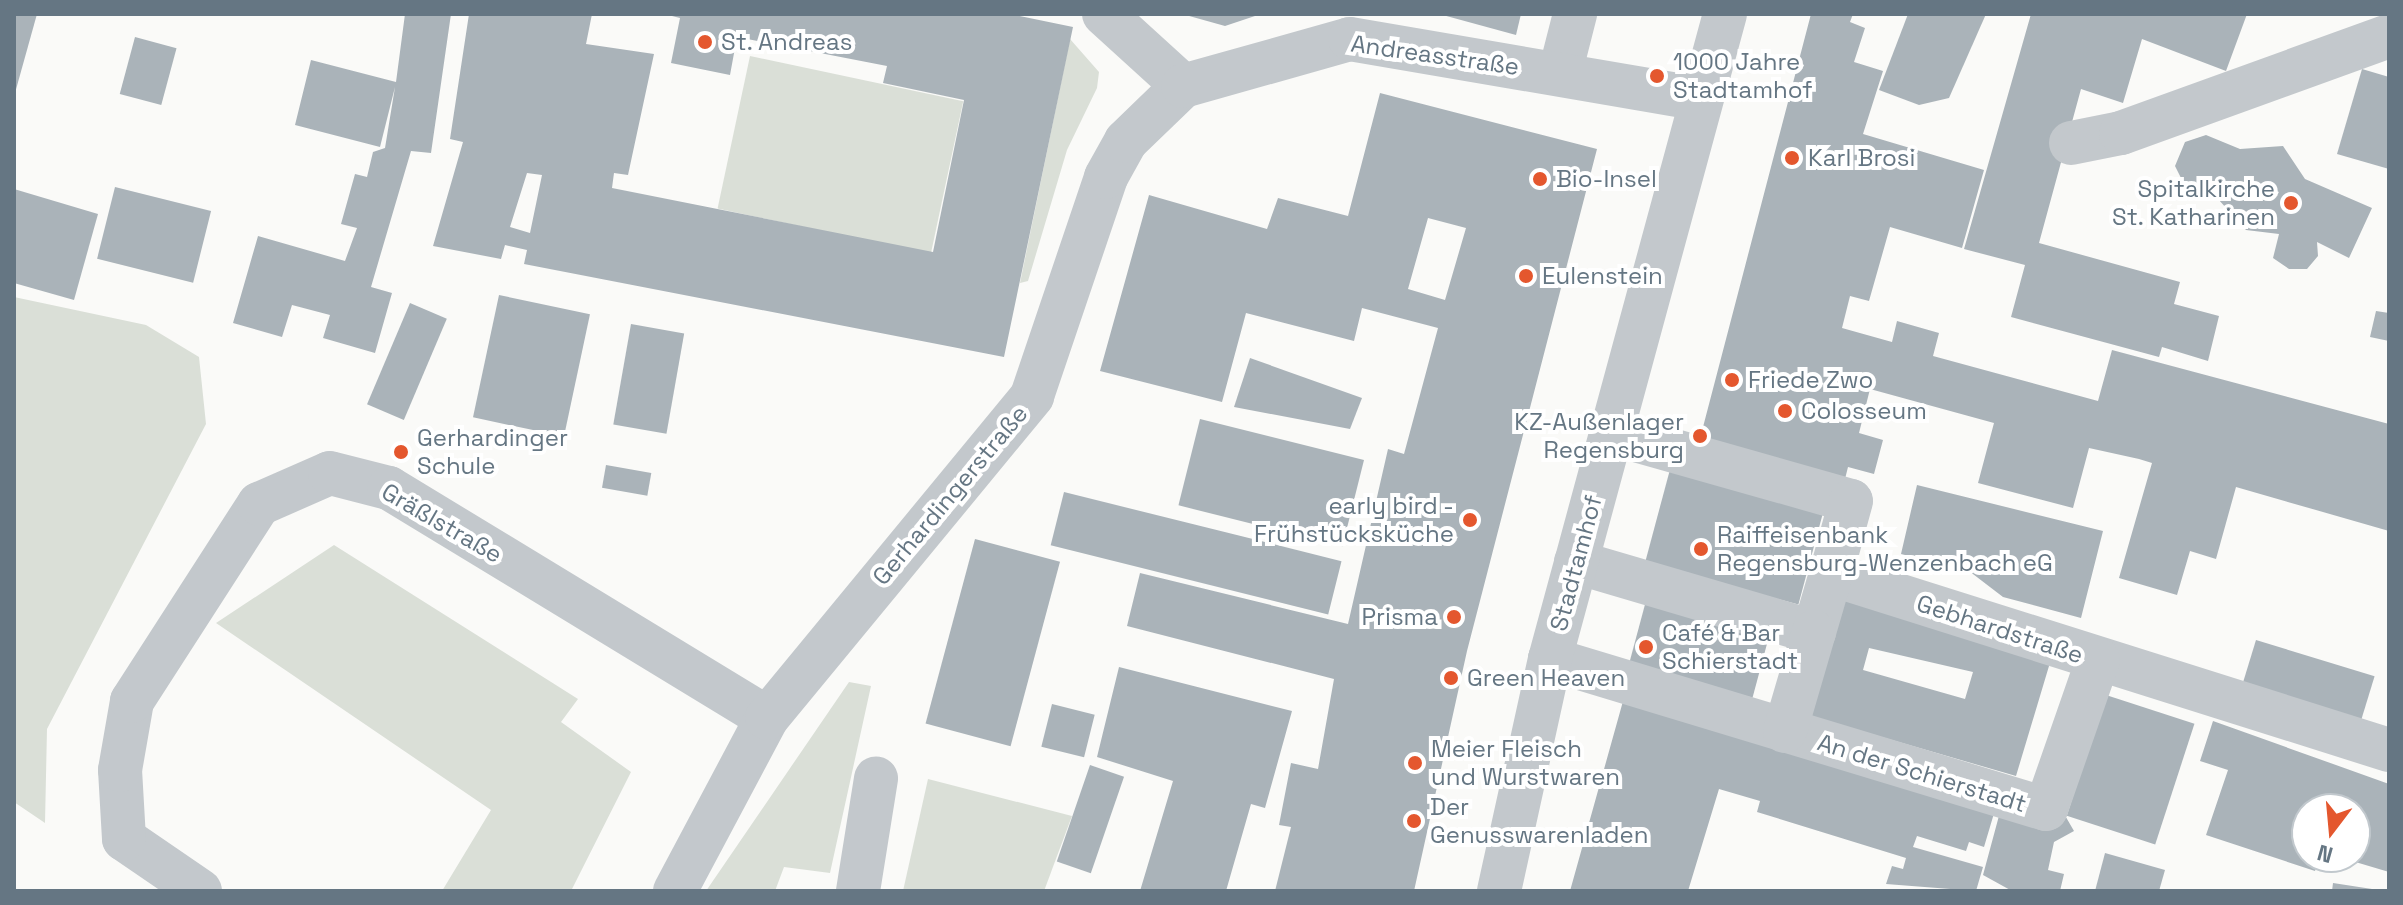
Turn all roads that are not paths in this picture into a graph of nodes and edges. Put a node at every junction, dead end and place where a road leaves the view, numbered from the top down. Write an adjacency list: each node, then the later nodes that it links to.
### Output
1 (1104, 14): 6 (street)
2 (1575, 14): 5 (street)
3 (1725, 14): 7 (street, Stadtamhof)
4 (2389, 36): 8 (street)
5 (1560, 73): 6 (street, Andreasstraße); 7 (street, Andreasstraße)
6 (1183, 86): 15 (street, Gerhardingerstraße)
7 (1701, 99): 9 (street, Stadtamhof)
8 (2071, 143)
9 (1611, 433): 10 (street, Stadtamhof); 11 (street)
10 (1576, 562): 12 (street); 13 (street, Stadtamhof)
11 (1831, 574): 12 (street, An der Schierstadt); 14 (street, Gebhardstraße)
12 (1814, 632): 16 (street, An der Schierstadt)
13 (1550, 659): 16 (street, An der Schierstadt); 22 (street, Stadtamhof)
14 (2098, 660): 16 (street, An der Schierstadt); 17 (street, Gebhardstraße)
15 (767, 718): 19 (street, Gräßlstraße); 20 (street, Gerhardingerstraße)
16 (1785, 731)
17 (2389, 750)
18 (876, 778): 21 (street)
19 (200, 891)
20 (675, 891)
21 (858, 891)
22 (1499, 891)

